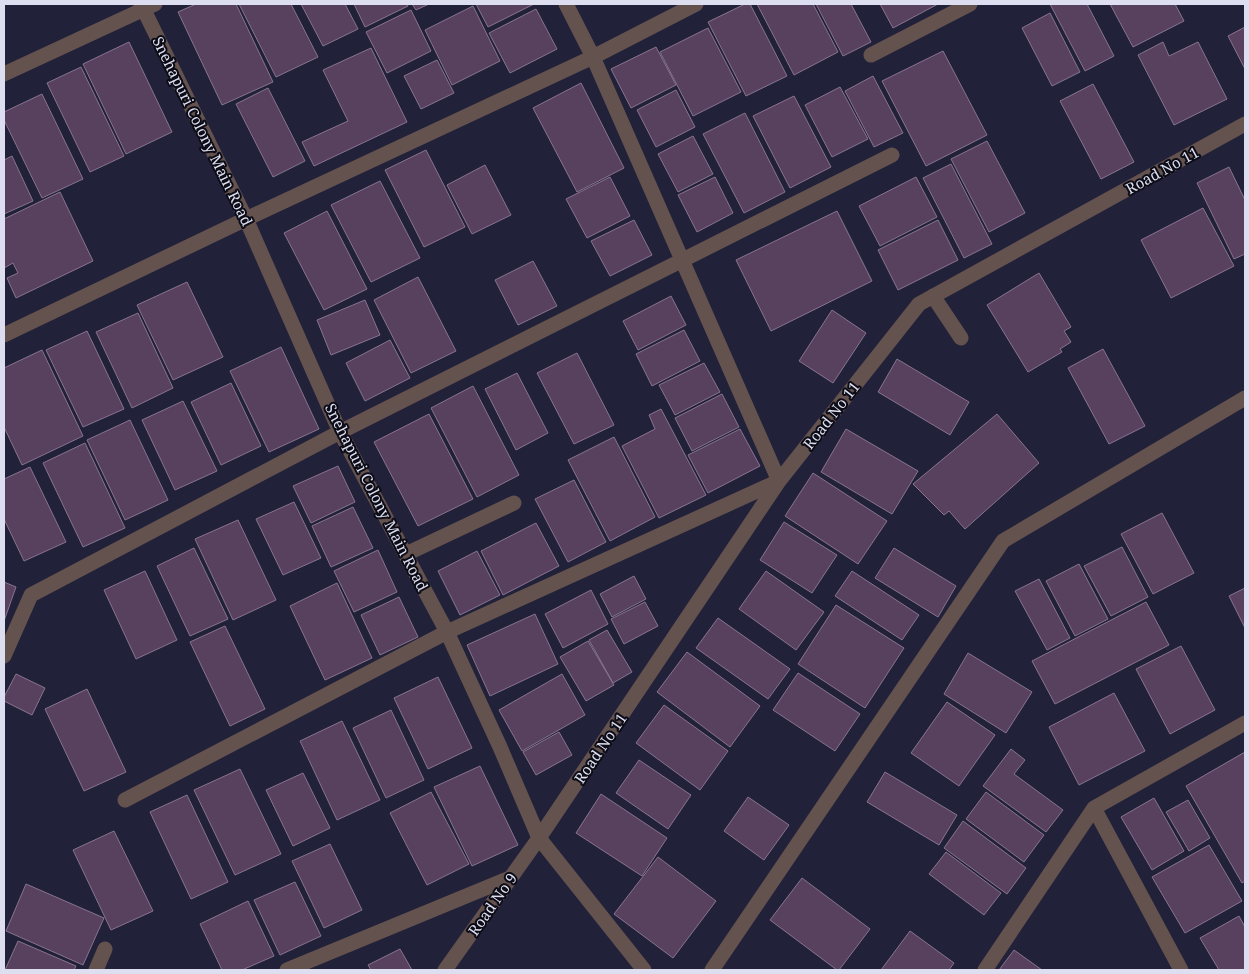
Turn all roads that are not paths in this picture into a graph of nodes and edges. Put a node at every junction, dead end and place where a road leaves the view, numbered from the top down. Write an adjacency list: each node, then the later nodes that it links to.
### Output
1 (566, 4): 6 (street)
2 (696, 4): 6 (street)
3 (970, 4): 5 (street)
4 (146, 6): 7 (street); 10 (street, Snehapuri Colony Main Road)
5 (871, 55)
6 (593, 57): 10 (street); 11 (street)
7 (4, 74)
8 (1245, 124): 12 (street, Road No 11)
9 (892, 155): 11 (street)
10 (246, 219): 13 (street); 16 (street, Snehapuri Colony Main Road)
11 (682, 261): 16 (street); 17 (street)
12 (933, 296): 14 (street); 17 (street, Road No 11)
13 (4, 336)
14 (961, 338)
15 (1245, 398): 32 (street)
16 (340, 432): 19 (street, Snehapuri Colony Main Road); 21 (street)
17 (779, 481): 20 (street); 25 (street, Road No 11)
18 (514, 503): 19 (street)
19 (406, 554): 20 (street, Snehapuri Colony Main Road)
20 (447, 632): 23 (street); 25 (street, Snehapuri Colony Main Road)
21 (4, 656)
22 (1245, 723): 24 (street)
23 (125, 800)
24 (1094, 808): 33 (street); 34 (street)
25 (539, 838): 26 (street, Road No 9); 31 (street, Snehapuri Colony Main Road)
26 (510, 878): 29 (street); 30 (street, Road No 9)
27 (105, 949): 28 (street)
28 (96, 970)
29 (287, 970)
30 (445, 970)
31 (644, 970)
32 (712, 970)
33 (985, 970)
34 (1181, 970)

